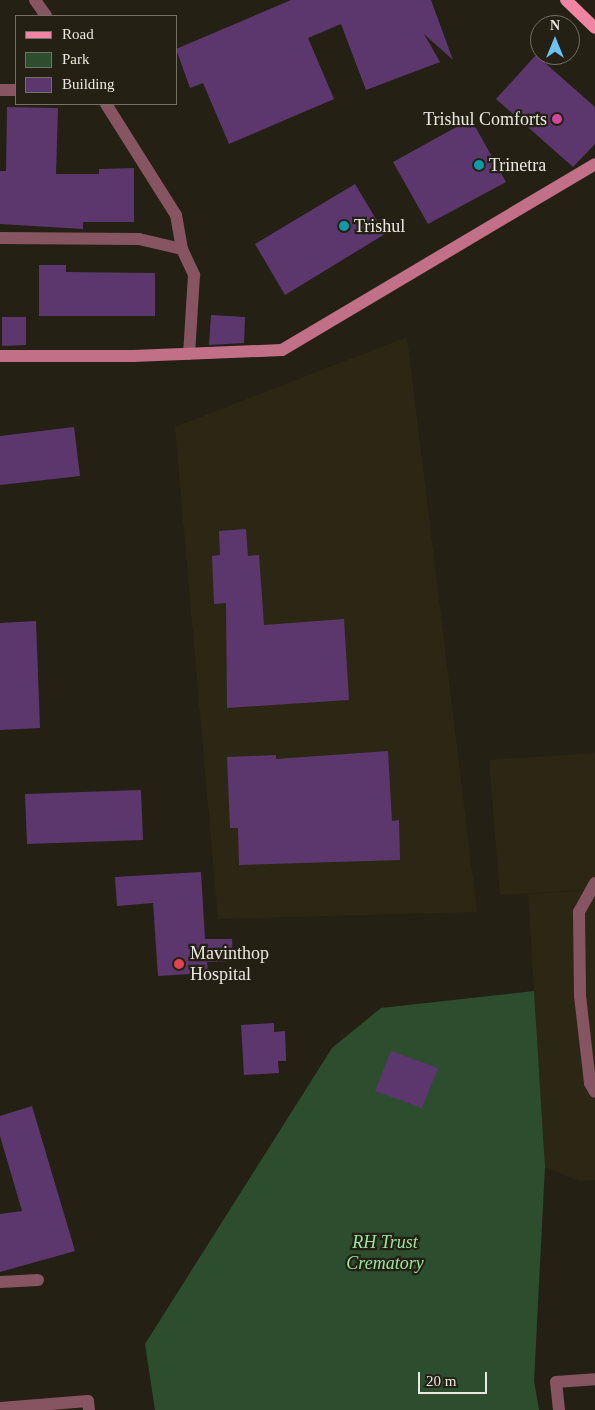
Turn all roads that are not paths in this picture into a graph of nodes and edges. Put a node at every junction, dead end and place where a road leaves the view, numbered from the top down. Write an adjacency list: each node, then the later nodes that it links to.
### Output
1 (35, 0): 3 (street)
2 (566, 0): 4 (main road)
3 (45, 15)
4 (595, 28)
5 (0, 90): 6 (street)
6 (15, 90)
7 (107, 105): 10 (street)
8 (595, 164): 11 (street)
9 (0, 238): 10 (street)
10 (182, 249): 11 (street)
11 (189, 354): 12 (street)
12 (0, 356)
13 (595, 883): 14 (street)
14 (595, 1092)
15 (38, 1280): 16 (street)
16 (0, 1282)
17 (595, 1379): 20 (street)
18 (0, 1408): 19 (street)
19 (89, 1410)
20 (559, 1410)

